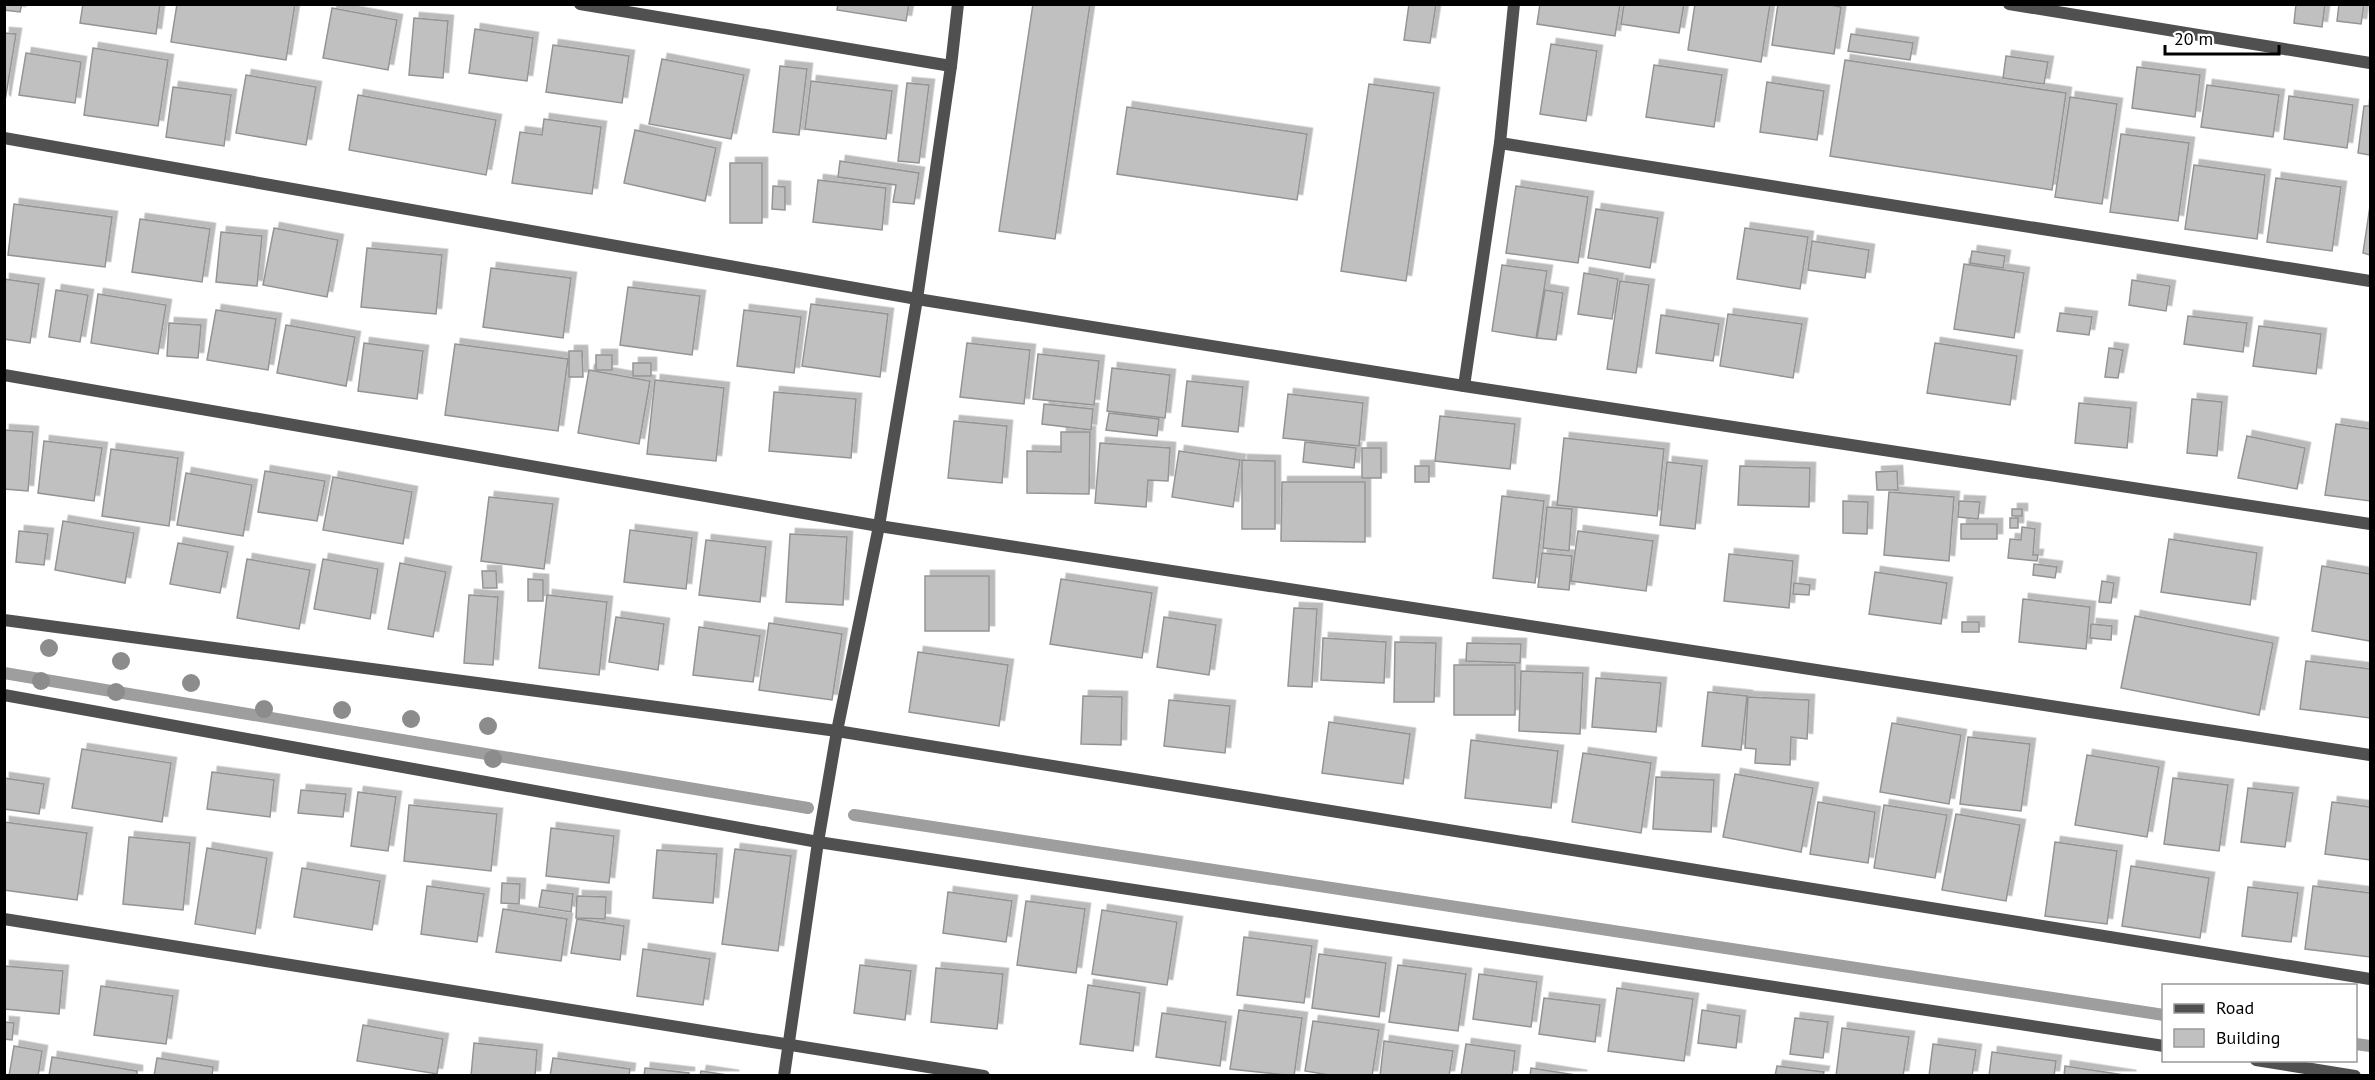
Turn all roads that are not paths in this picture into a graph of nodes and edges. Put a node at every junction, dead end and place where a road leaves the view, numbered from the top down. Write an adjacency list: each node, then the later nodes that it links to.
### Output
1 (580, 4): 6 (street)
2 (958, 4): 6 (street)
3 (1514, 4): 8 (street)
4 (2009, 4): 5 (street)
5 (2370, 63)
6 (951, 66): 10 (street)
7 (4, 138): 10 (street)
8 (1500, 143): 9 (street); 12 (street)
9 (2370, 281)
10 (917, 298): 12 (street); 14 (street)
11 (4, 375): 14 (street)
12 (1464, 386): 13 (street)
13 (2370, 524)
14 (879, 526): 17 (street); 18 (street)
15 (4, 620): 17 (street)
16 (4, 695): 19 (street)
17 (837, 731): 19 (street); 21 (street)
18 (2370, 755)
19 (818, 842): 22 (street); 23 (street)
20 (4, 919): 22 (street)
21 (2370, 979)
22 (789, 1045): 25 (street); 26 (street)
23 (2162, 1046)
24 (2268, 1062): 27 (street)
25 (784, 1076)
26 (984, 1076)
27 (2355, 1076)

